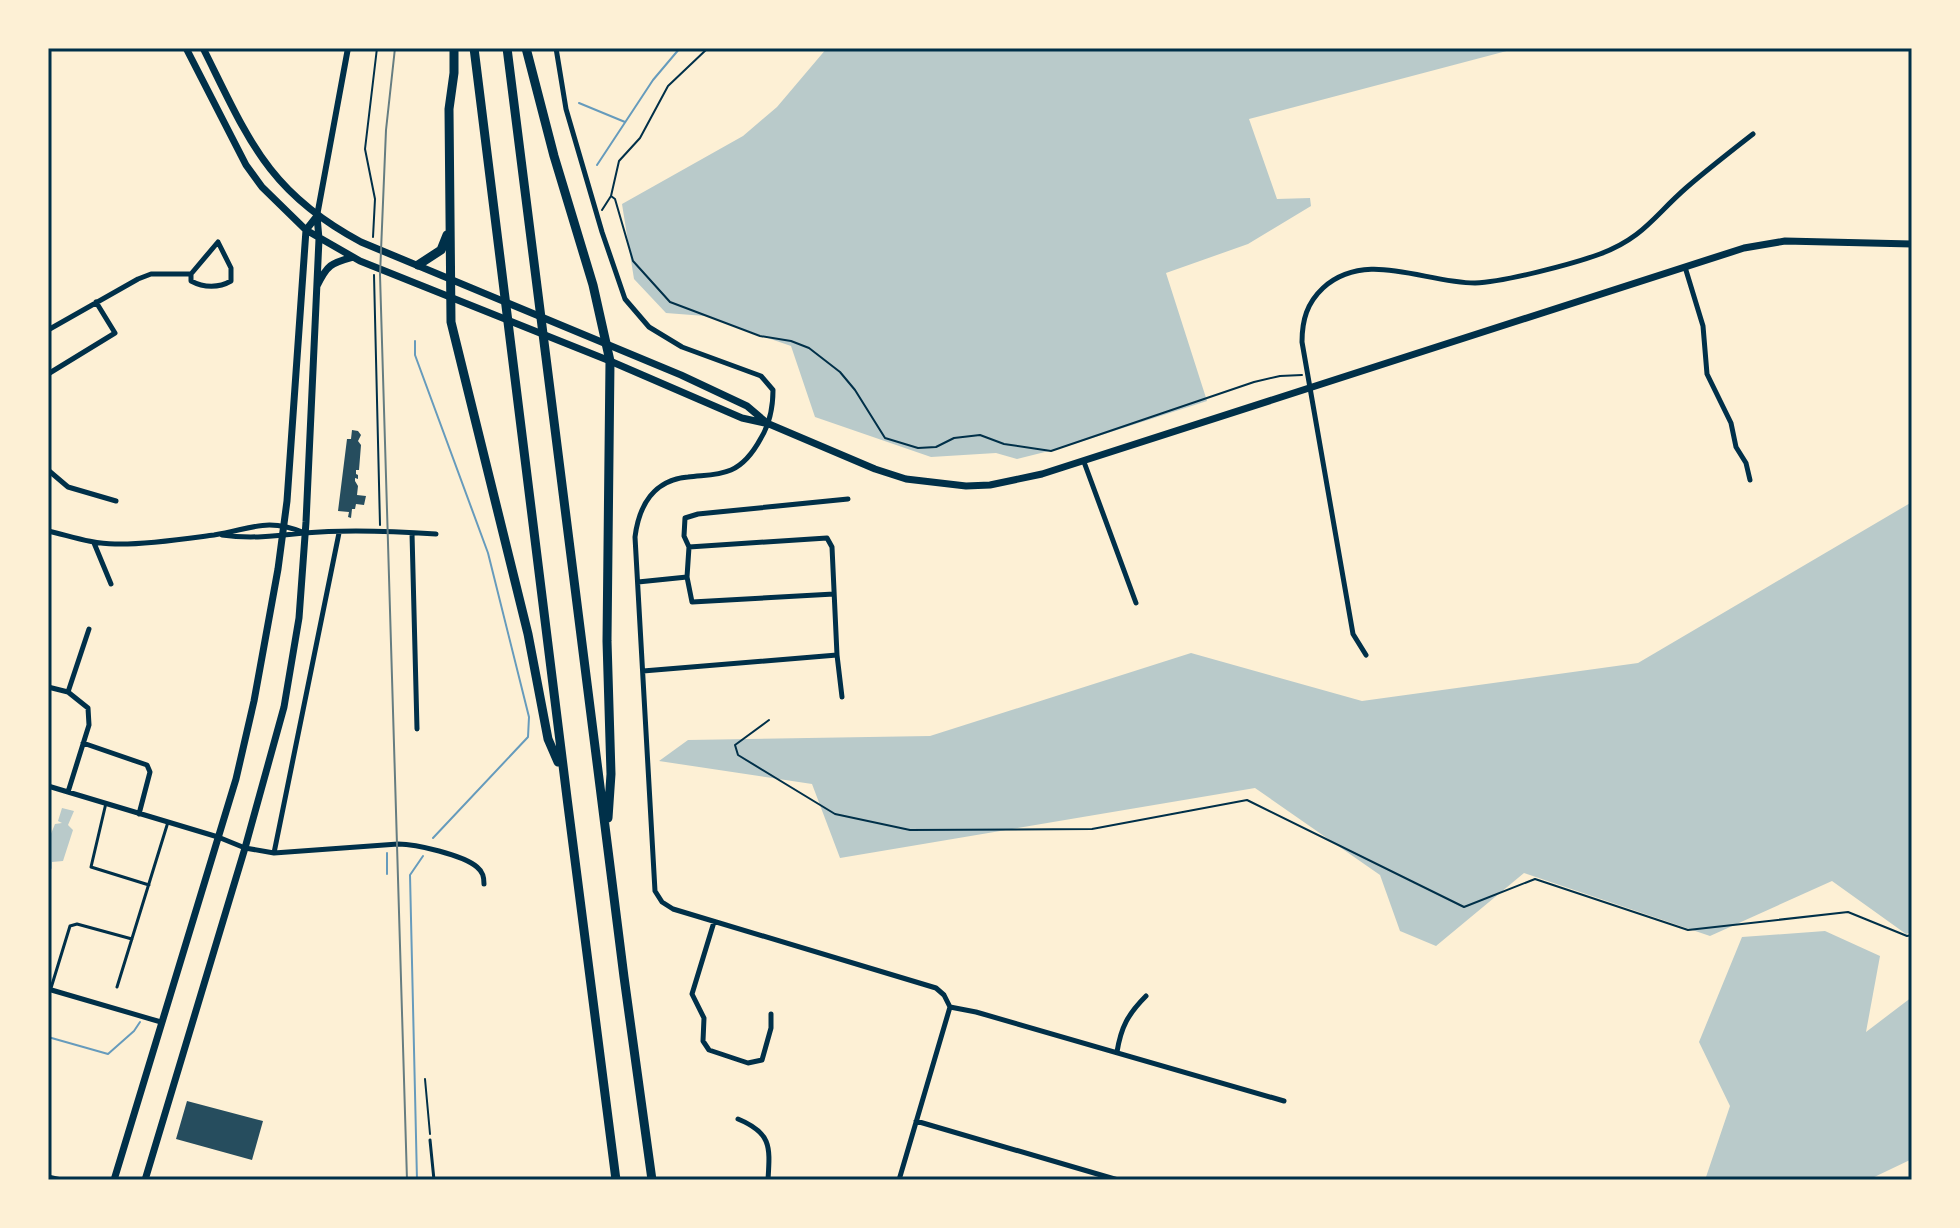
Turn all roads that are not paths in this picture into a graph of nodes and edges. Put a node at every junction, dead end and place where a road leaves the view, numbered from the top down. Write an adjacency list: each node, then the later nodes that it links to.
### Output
1 (186, 48): 12 (main road)
2 (203, 48): 10 (main road)
3 (348, 48): 10 (street)
4 (454, 48): 11 (highway)
5 (474, 48): 58 (highway)
6 (507, 48): 65 (highway)
7 (526, 48): 24 (highway)
8 (556, 48): 28 (street)
9 (1753, 134): 27 (street)
10 (317, 216): 12 (main road); 13 (main road); 16 (main road)
11 (449, 228): 16 (highway); 19 (highway)
12 (306, 230): 13 (main road); 34 (main road)
13 (319, 239): 15 (main road); 20 (main road)
14 (1912, 244): 17 (main road)
15 (357, 259): 20 (main road); 21 (main road)
16 (418, 265): 19 (main road)
17 (1685, 267): 27 (main road); 31 (street)
18 (191, 274): 18 (street); 22 (street)
19 (450, 278): 21 (highway); 24 (main road)
20 (315, 290): 36 (main road)
21 (450, 296): 25 (main road); 58 (highway)
22 (96, 302): 23 (street); 26 (street)
23 (48, 330)
24 (608, 343): 25 (highway); 28 (main road)
25 (610, 361): 28 (main road); 65 (highway)
26 (48, 374)
27 (1311, 388): 29 (main road); 51 (street)
28 (769, 424): 29 (main road); 45 (street)
29 (1084, 462): 48 (street)
30 (48, 470): 33 (street)
31 (1750, 480)
32 (848, 499): 43 (street)
33 (116, 501)
34 (284, 524): 36 (street); 39 (street); 41 (main road)
35 (48, 531): 42 (street)
36 (305, 533): 37 (street); 41 (street); 66 (main road)
37 (339, 533): 38 (street); 67 (street)
38 (412, 533): 40 (street); 56 (street)
39 (217, 534): 41 (street); 42 (street)
40 (436, 534)
41 (283, 536): 64 (main road)
42 (94, 543): 46 (street)
43 (689, 547): 44 (street); 47 (street)
44 (687, 577): 45 (street); 47 (street)
45 (638, 582): 52 (street)
46 (111, 584)
47 (834, 594): 50 (street)
48 (1136, 603)
49 (89, 629): 54 (street)
50 (837, 655): 52 (street); 55 (street)
51 (1366, 655)
52 (643, 671): 70 (street)
53 (48, 687): 54 (street)
54 (68, 692): 57 (street)
55 (842, 697)
56 (417, 729)
57 (83, 743): 60 (street); 62 (street)
58 (562, 773): 88 (highway)
59 (48, 786): 60 (street)
60 (68, 792): 61 (street)
61 (106, 803): 62 (street); 69 (lane)
62 (139, 814): 63 (street)
63 (168, 822): 64 (street); 69 (lane)
64 (218, 837): 66 (street); 77 (main road)
65 (606, 837): 89 (highway)
66 (245, 848): 67 (street); 86 (main road)
67 (274, 853): 68 (street)
68 (484, 884)
69 (149, 885): 71 (lane)
70 (714, 921): 75 (street); 76 (street)
71 (132, 939): 72 (lane); 73 (lane)
72 (117, 987)
73 (49, 989): 77 (street)
74 (1146, 996): 78 (street)
75 (950, 1007): 78 (street); 81 (street)
76 (771, 1014)
77 (161, 1022): 85 (main road)
78 (1117, 1052): 79 (street)
79 (1284, 1101)
80 (738, 1119): 90 (street)
81 (916, 1121): 91 (street); 92 (street)
82 (430, 1140): 87 (lane)
83 (48, 1177): 84 (street)
84 (61, 1180)
85 (114, 1180)
86 (145, 1180)
87 (434, 1180)
88 (616, 1180)
89 (652, 1180)
90 (768, 1180)
91 (899, 1180)
92 (1118, 1180)

